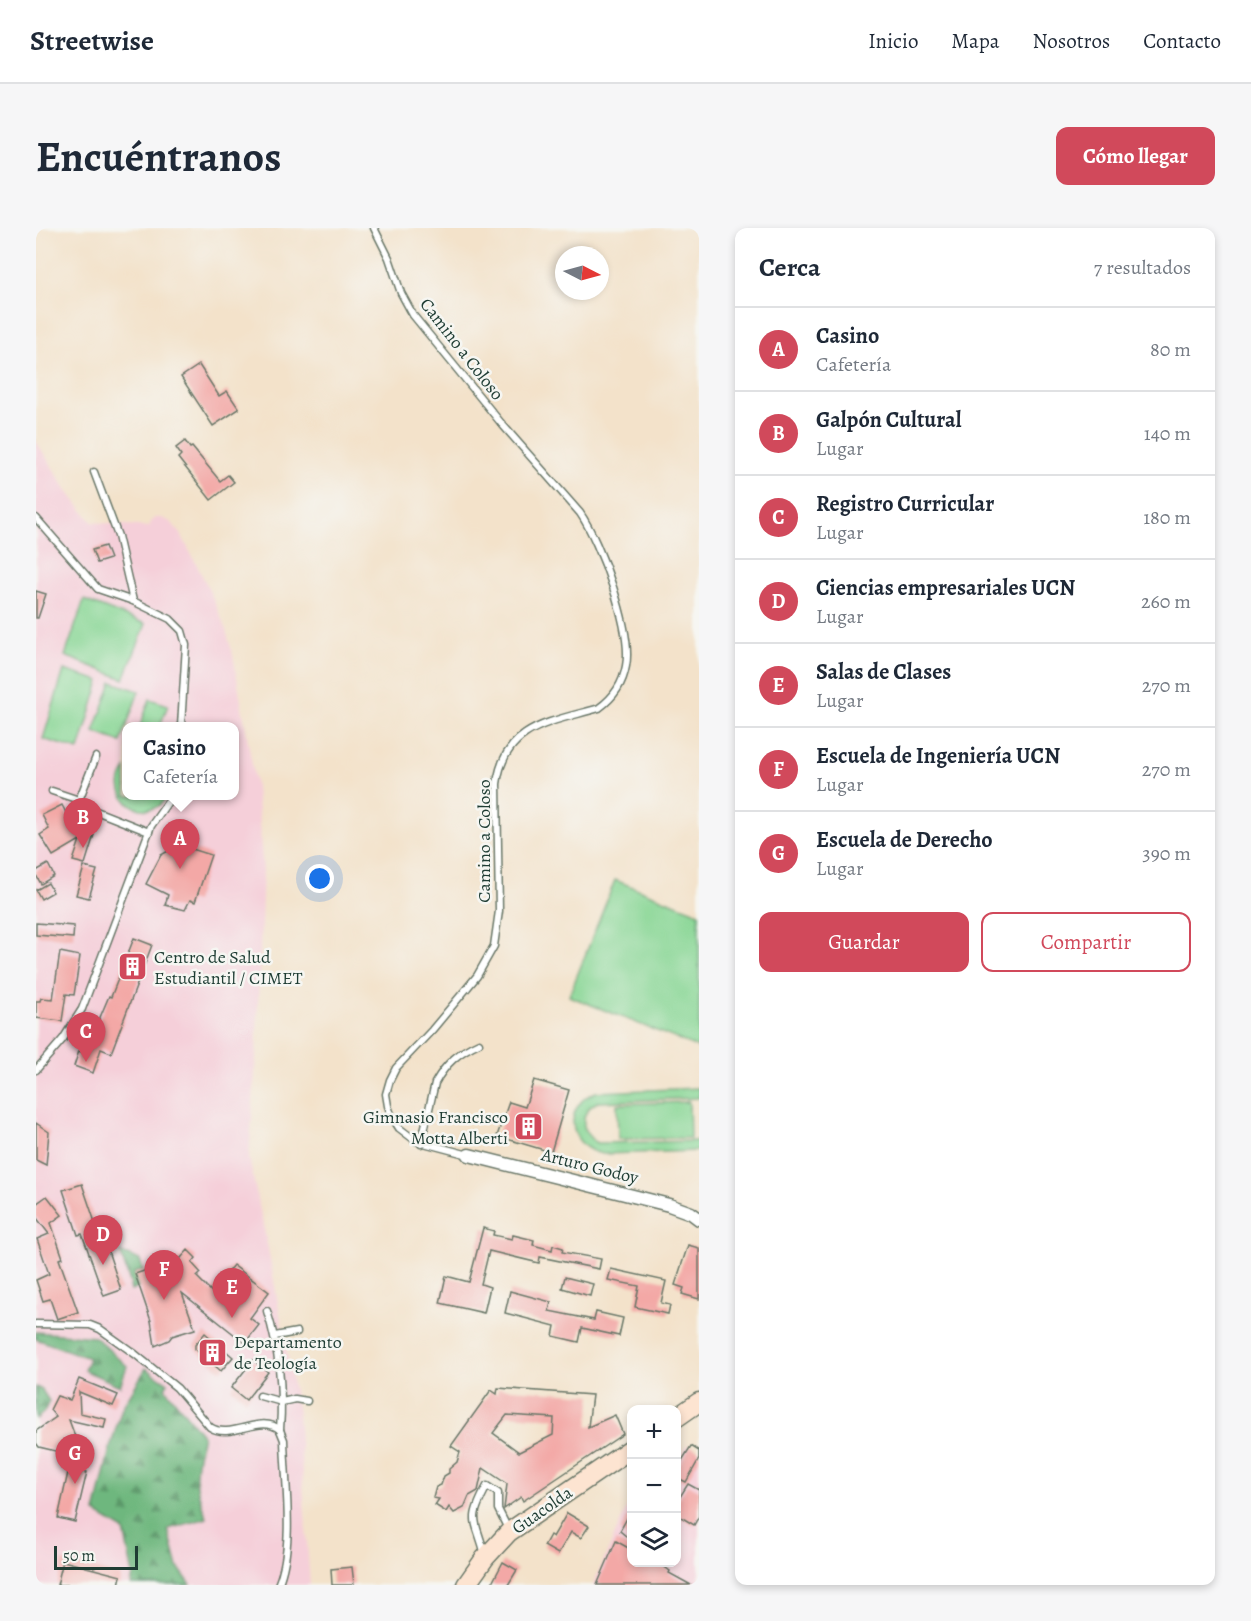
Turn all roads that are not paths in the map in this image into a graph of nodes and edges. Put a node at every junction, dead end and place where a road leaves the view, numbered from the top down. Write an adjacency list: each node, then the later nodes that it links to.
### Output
1 (374, 228): 13 (lane, Camino a Coloso)
2 (94, 472): 4 (lane)
3 (36, 518): 4 (lane)
4 (133, 601): 5 (lane)
5 (181, 722)
6 (96, 757): 8 (lane)
7 (52, 791): 8 (lane)
8 (80, 800): 10 (lane)
9 (169, 800): 10 (lane)
10 (149, 832): 12 (lane)
11 (479, 1043): 13 (lane)
12 (36, 1070)
13 (421, 1144): 14 (lane, Camino a Coloso)
14 (469, 1155): 15 (street, Arturo Godoy)
15 (699, 1219)
16 (267, 1311): 19 (lane)
17 (36, 1324): 21 (lane)
18 (297, 1332): 19 (lane)
19 (275, 1336): 24 (lane)
20 (184, 1384): 21 (lane)
21 (177, 1388): 27 (lane)
22 (260, 1396): 24 (lane)
23 (307, 1401): 24 (lane)
24 (282, 1402): 27 (lane)
25 (699, 1402): 26 (street)
26 (681, 1415)
27 (280, 1430): 31 (lane)
28 (627, 1451): 29 (street, Guacolda)
29 (509, 1532): 30 (street, Guacolda); 30 (lane)
30 (486, 1558): 32 (street, Guacolda)
31 (278, 1585)
32 (466, 1585)

